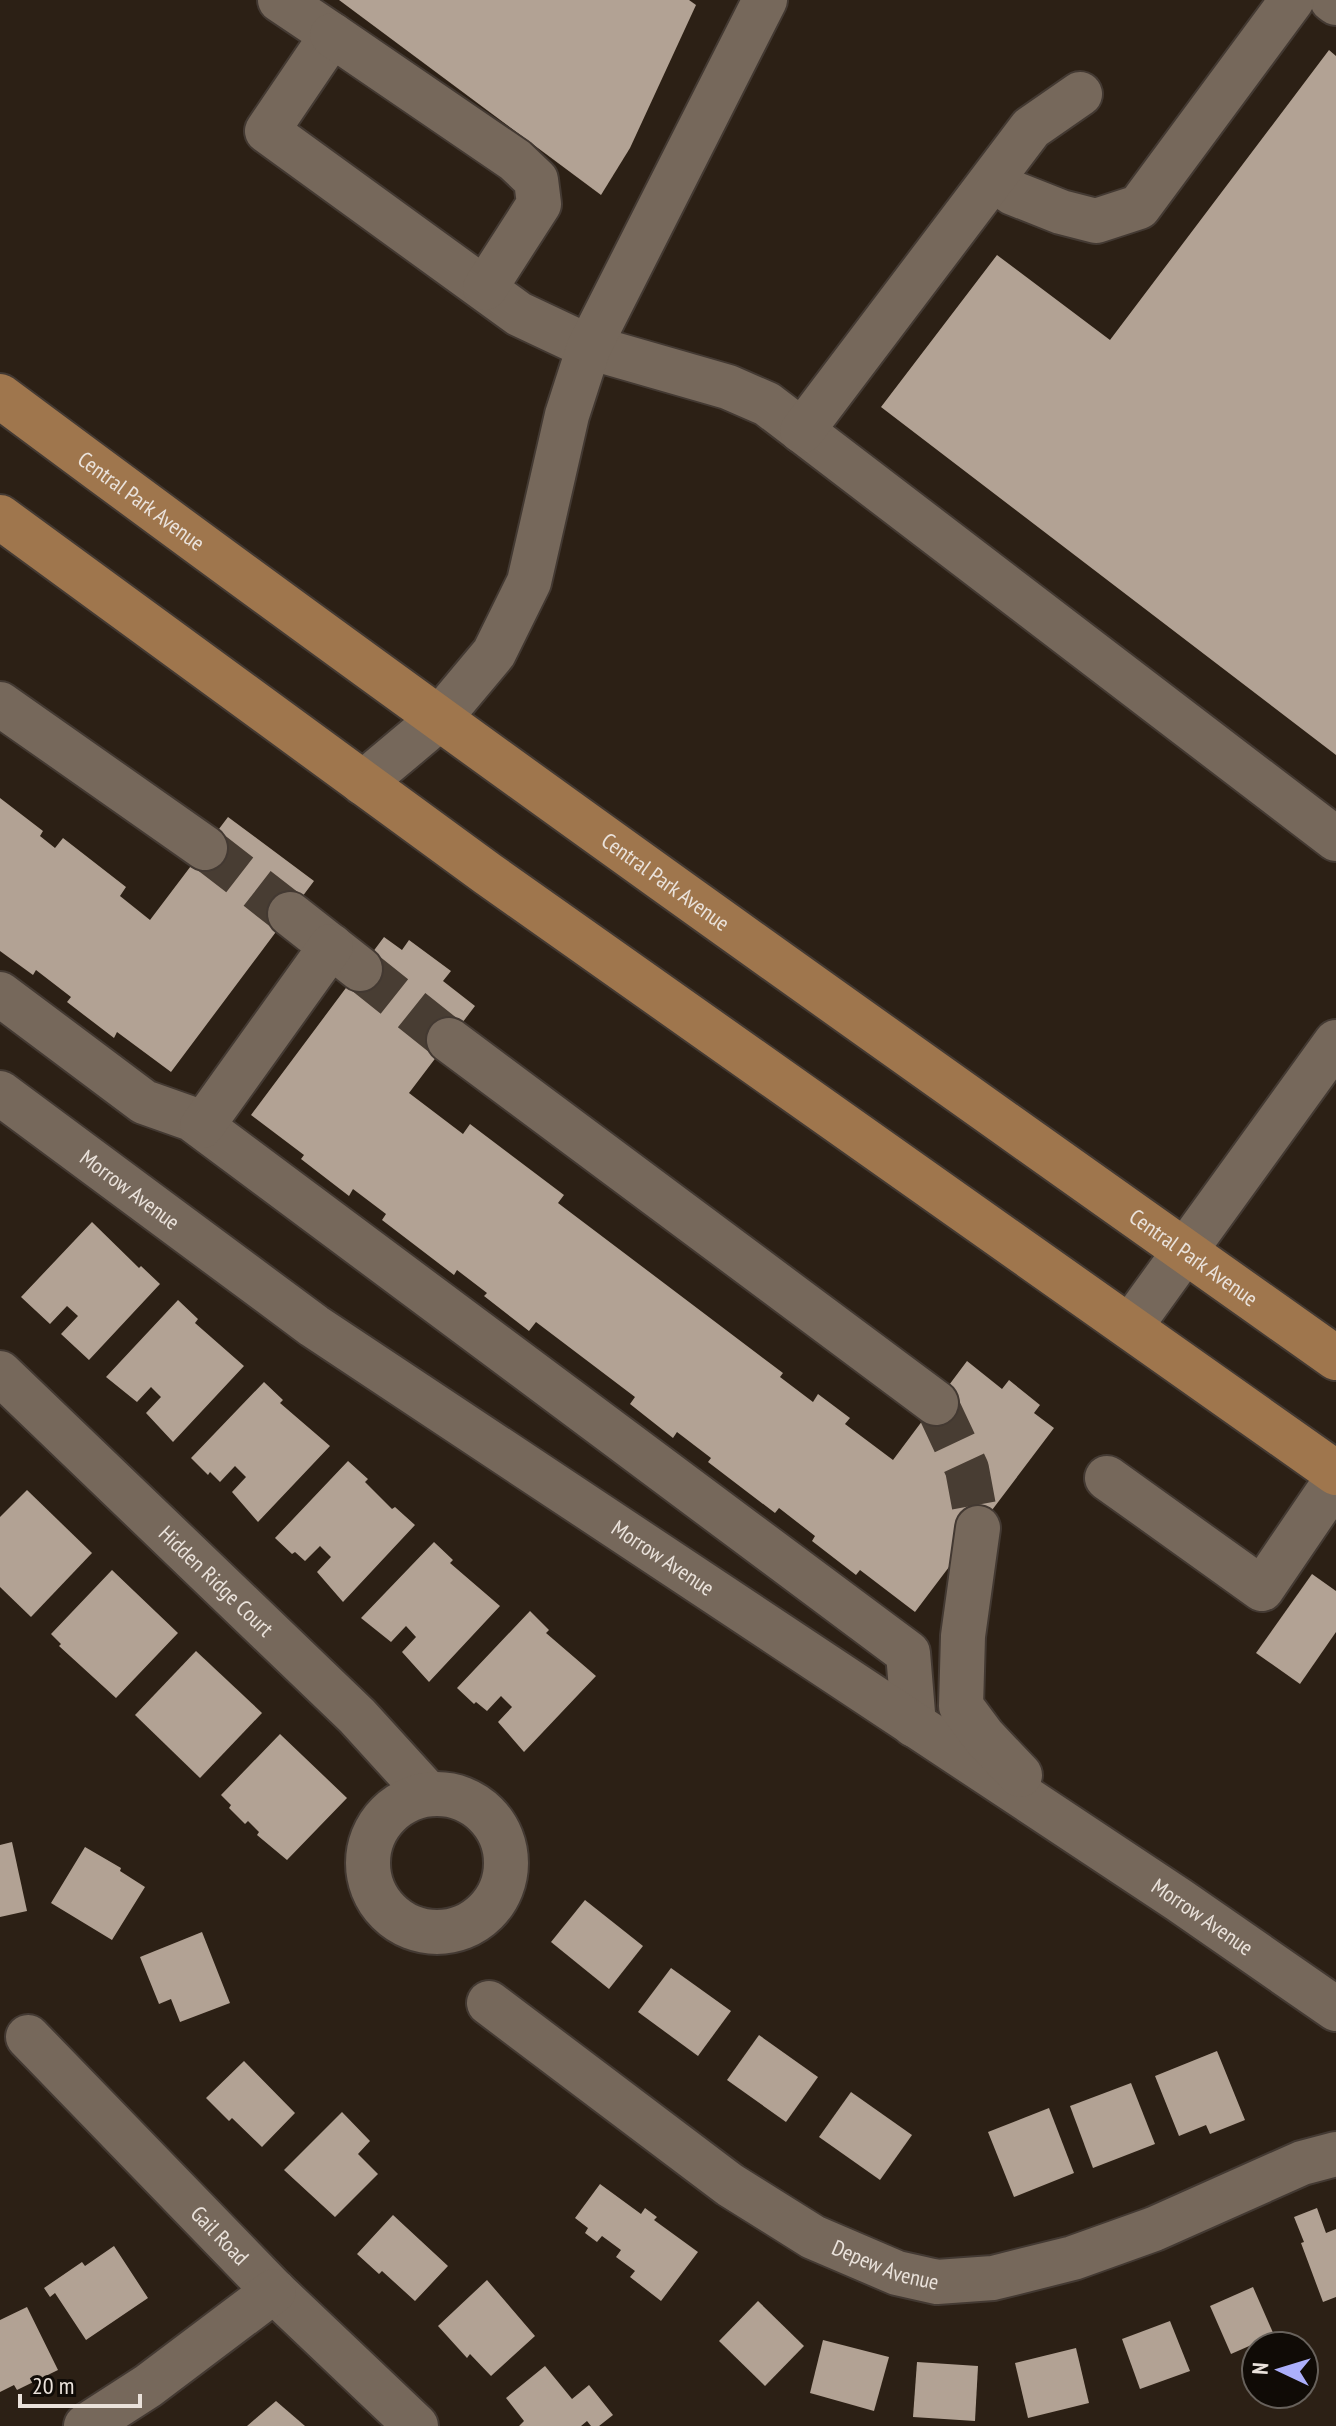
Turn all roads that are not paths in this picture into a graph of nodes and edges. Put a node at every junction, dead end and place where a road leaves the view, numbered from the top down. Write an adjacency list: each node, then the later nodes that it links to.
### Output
1 (280, 0): 4 (street)
2 (765, 0): 8 (street)
3 (1292, 0): 6 (street)
4 (332, 35): 7 (street); 7 (street)
5 (1080, 94): 6 (street)
6 (994, 180): 10 (street)
7 (485, 288): 8 (street)
8 (589, 347): 10 (street); 13 (street)
9 (0, 396): 13 (main road, Central Park Avenue)
10 (802, 431): 15 (street)
11 (0, 517): 14 (main road)
12 (0, 704): 16 (street)
13 (438, 720): 14 (street); 23 (main road, Central Park Avenue)
14 (363, 783): 24 (main road)
15 (1336, 839)
16 (205, 848)
17 (290, 914): 22 (street)
18 (0, 994): 22 (street)
19 (449, 1040): 27 (street)
20 (1336, 1042): 23 (street)
21 (0, 1093): 32 (street, Morrow Avenue)
22 (202, 1126): 32 (street)
23 (1186, 1252): 24 (street); 25 (main road, Central Park Avenue)
24 (1130, 1327): 28 (main road)
25 (1336, 1358)
26 (0, 1373): 33 (street, Hidden Ridge Court)
27 (936, 1403)
28 (1336, 1473)
29 (1107, 1478): 30 (street)
30 (1336, 1480)
31 (978, 1528): 34 (street)
32 (914, 1725): 34 (street, Morrow Avenue)
33 (428, 1794)
34 (1072, 1829): 36 (street, Morrow Avenue)
35 (489, 2003): 38 (street, Depew Avenue)
36 (1336, 2009)
37 (28, 2037): 39 (street, Gail Road)
38 (1336, 2154)
39 (274, 2291): 40 (street); 41 (street, Gail Road)
40 (86, 2426)
41 (416, 2426)

